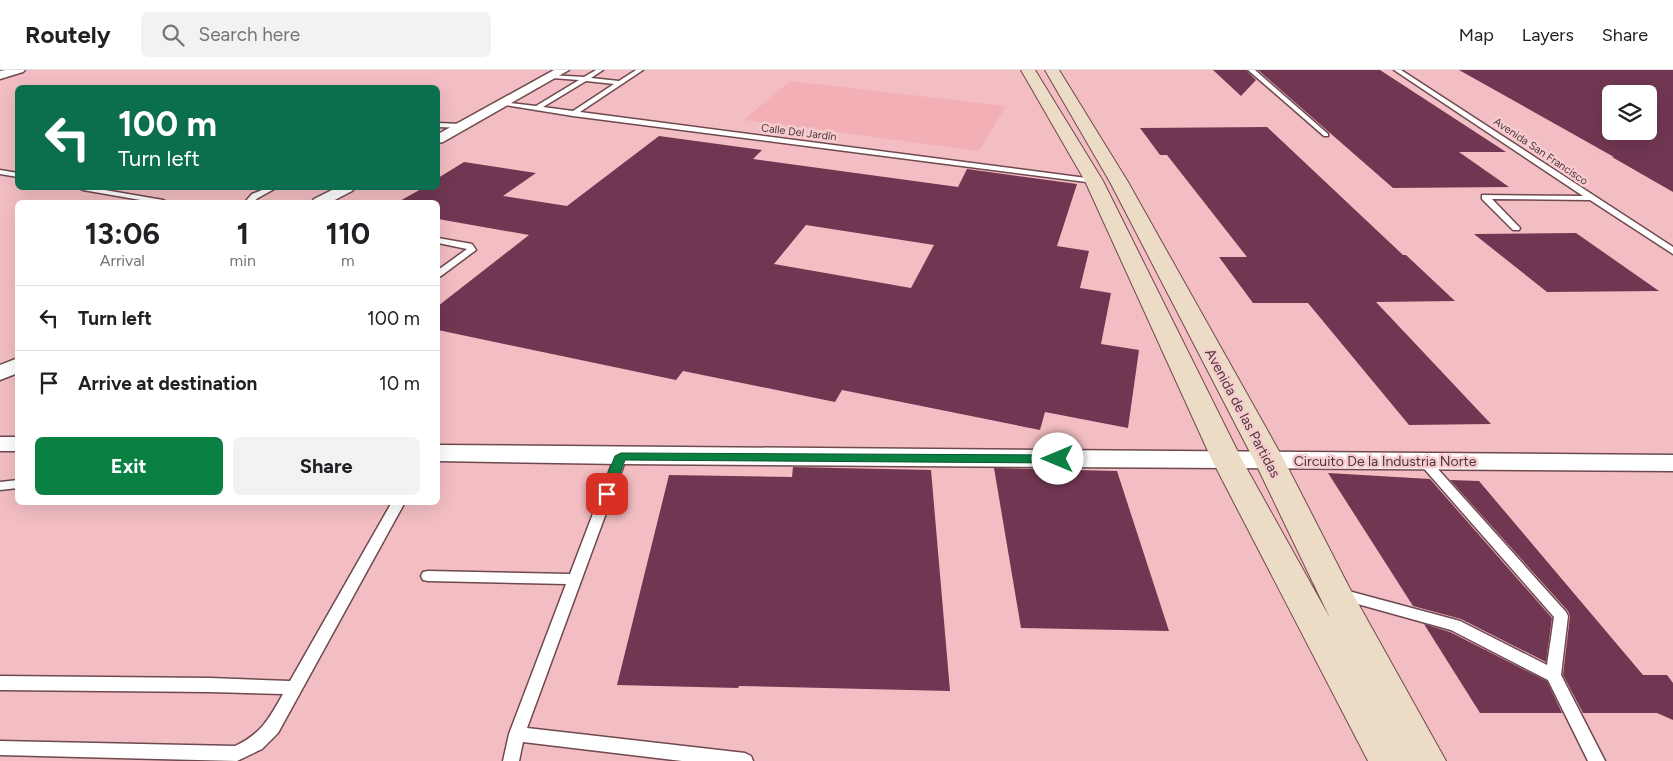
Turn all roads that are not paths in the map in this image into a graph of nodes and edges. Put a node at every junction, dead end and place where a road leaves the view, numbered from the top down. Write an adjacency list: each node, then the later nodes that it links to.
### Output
1 (19, 70): 9 (street)
2 (600, 70): 10 (lane)
3 (640, 70): 11 (lane)
4 (1028, 70): 21 (main road)
5 (1052, 70): 40 (main road, Avenida de las Partidas)
6 (1251, 70): 17 (lane)
7 (1397, 70): 25 (lane, Avenida San Francisco)
8 (558, 73): 10 (lane); 12 (street)
9 (0, 75)
10 (586, 79): 11 (lane); 13 (lane)
11 (621, 83): 14 (lane)
12 (502, 104): 13 (lane, Calle Del Jardín); 16 (street)
13 (536, 109): 14 (lane, Calle Del Jardín)
14 (573, 114): 21 (lane, Calle Del Jardín)
15 (440, 125): 16 (lane)
16 (462, 126): 18 (street)
17 (1326, 135)
18 (440, 138)
19 (0, 172): 20 (lane)
20 (15, 174)
21 (1094, 181): 39 (main road)
22 (94, 190): 26 (lane)
23 (268, 190): 27 (lane)
24 (343, 190): 28 (street)
25 (1591, 198): 29 (lane); 31 (lane, Avenida San Francisco)
26 (152, 200)
27 (251, 200)
28 (324, 200)
29 (1516, 228)
30 (440, 241): 32 (lane)
31 (1673, 251)
32 (440, 273)
33 (15, 366): 34 (street)
34 (0, 374)
35 (0, 444): 36 (street)
36 (15, 444)
37 (440, 453): 38 (street, Circuito De la Industria Norte)
38 (621, 456): 39 (street, Circuito De la Industria Norte); 47 (lane)
39 (1227, 460): 40 (street, Circuito De la Industria Norte); 56 (main road)
40 (1269, 460): 41 (street, Circuito De la Industria Norte); 48 (main road, Avenida de las Partidas)
41 (1424, 461): 42 (street, Circuito De la Industria Norte); 49 (lane)
42 (1673, 462)
43 (15, 484): 44 (lane)
44 (0, 486)
45 (397, 505): 51 (lane)
46 (428, 576): 47 (lane)
47 (575, 579): 52 (lane)
48 (1334, 592): 49 (lane); 57 (main road, Avenida de las Partidas)
49 (1553, 675): 58 (lane)
50 (0, 684): 51 (lane)
51 (294, 688): 53 (lane)
52 (517, 734): 54 (lane); 55 (lane)
53 (0, 748)
54 (511, 761)
55 (745, 761)
56 (1389, 761)
57 (1426, 761)
58 (1597, 761)

